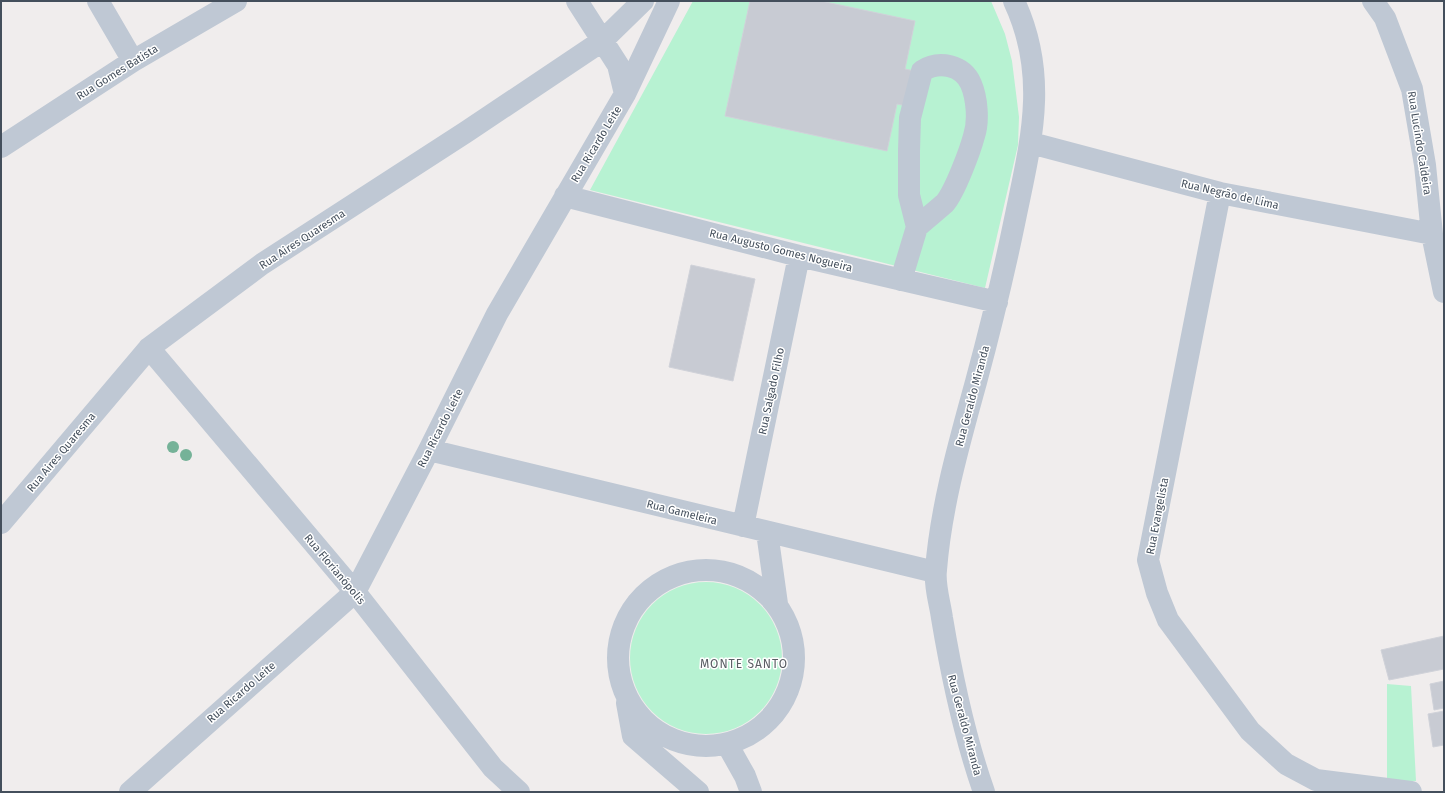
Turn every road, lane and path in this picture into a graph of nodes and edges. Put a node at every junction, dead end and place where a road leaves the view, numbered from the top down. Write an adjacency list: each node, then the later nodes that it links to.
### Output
1 (98, 1): 9 (street)
2 (236, 1): 9 (street, Rua Gomes Batista)
3 (577, 1): 8 (street)
4 (643, 1): 8 (street, Rua Aires Quaresma)
5 (669, 1): 10 (street, Rua Ricardo Leite)
6 (1014, 1): 11 (street, Rua Geraldo Miranda)
7 (1373, 1): 13 (street, Rua Lucindo Caldeira)
8 (602, 41): 10 (street); 22 (street, Rua Aires Quaresma)
9 (133, 61): 12 (street, Rua Gomes Batista)
10 (626, 94): 15 (street, Rua Ricardo Leite)
11 (1031, 143): 14 (street, Rua Negrão de Lima); 21 (street, Rua Geraldo Miranda)
12 (1, 147)
13 (1434, 168): 17 (street, Rua Lucindo Caldeira)
14 (1220, 193): 17 (street, Rua Negrão de Lima); 32 (street, Rua Evangelista)
15 (565, 196): 18 (street, Rua Augusto Gomes Nogueira); 23 (street, Rua Ricardo Leite)
16 (917, 227): 16 (street); 19 (street)
17 (1432, 234): 20 (street, Rua Lucindo Caldeira)
18 (799, 256): 19 (street, Rua Augusto Gomes Nogueira); 25 (street, Rua Salgado Filho)
19 (901, 280): 21 (street, Rua Augusto Gomes Nogueira)
20 (1444, 292)
21 (997, 302): 27 (street, Rua Geraldo Miranda)
22 (149, 348): 24 (street, Rua Aires Quaresma); 28 (street, Rua Florianópolis)
23 (430, 450): 25 (street, Rua Gameleira); 28 (street, Rua Ricardo Leite)
24 (1, 523)
25 (743, 526): 26 (street, Rua Gameleira)
26 (766, 532): 27 (street, Rua Gameleira); 29 (street)
27 (935, 572): 37 (street, Rua Geraldo Miranda)
28 (355, 592): 33 (street, Rua Ricardo Leite); 34 (street, Rua Florianópolis)
29 (777, 604): 30 (street); 31 (street)
30 (627, 700): 31 (street); 35 (street)
31 (727, 744): 36 (street)
32 (1353, 789): 38 (street, Rua Evangelista)
33 (130, 792)
34 (519, 792)
35 (698, 792)
36 (751, 792)
37 (984, 792)
38 (1411, 792)

